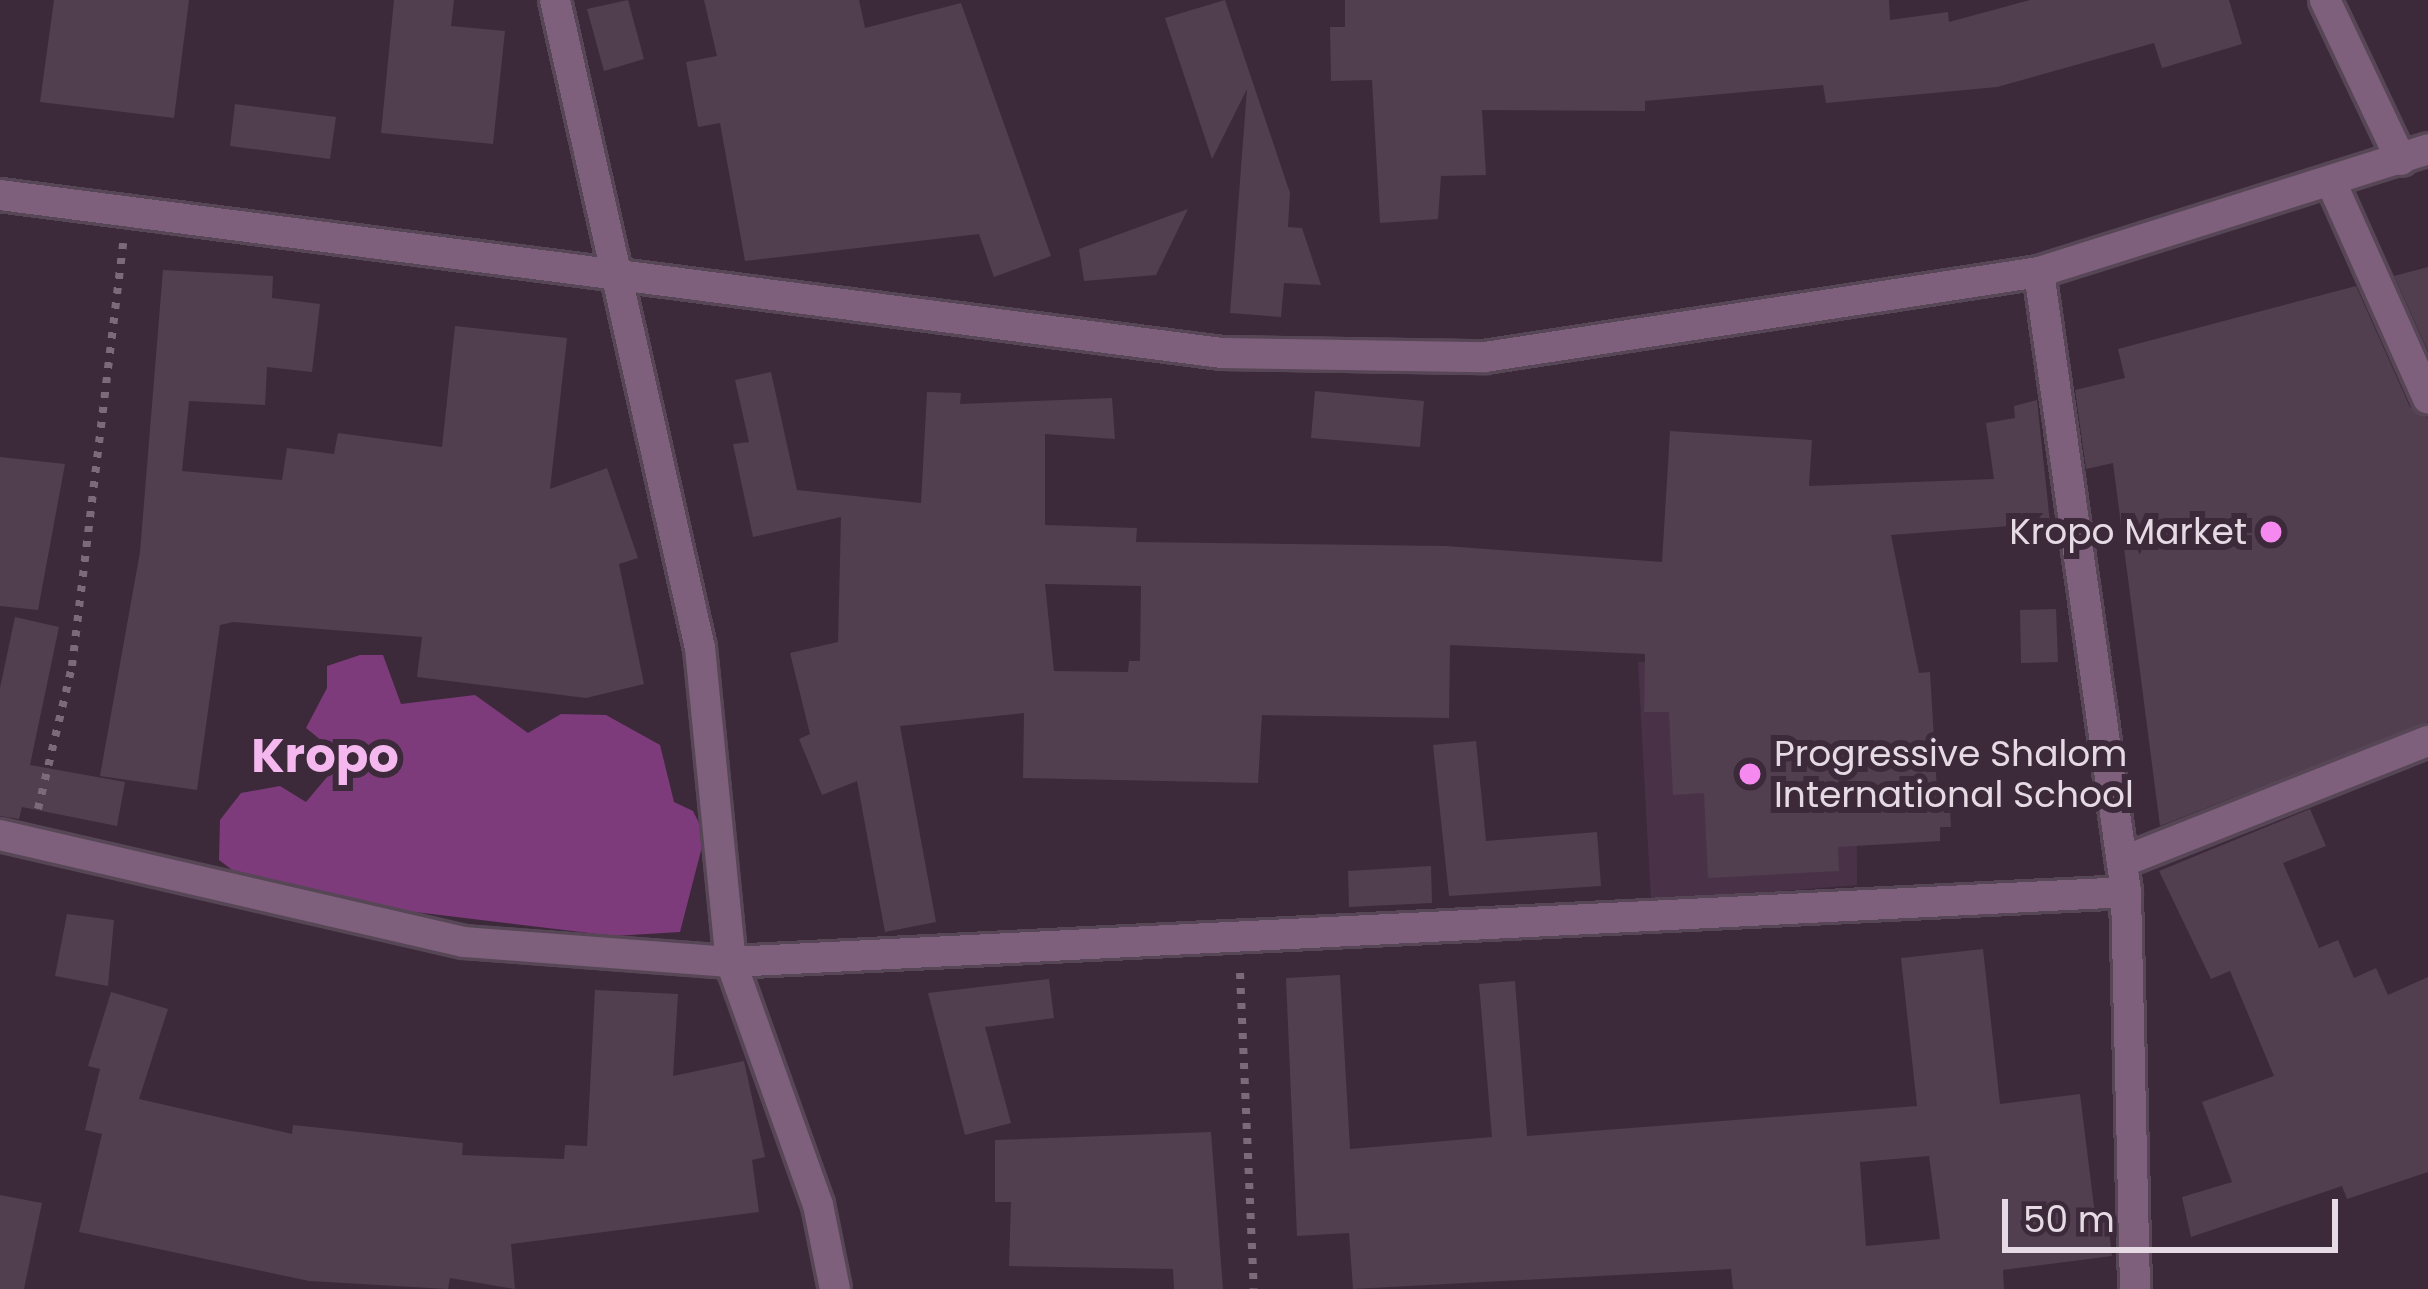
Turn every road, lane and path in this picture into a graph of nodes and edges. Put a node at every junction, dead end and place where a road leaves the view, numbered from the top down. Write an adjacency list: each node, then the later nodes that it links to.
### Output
1 (555, 0): 8 (street)
2 (2325, 0): 3 (street)
3 (2414, 155): 4 (street)
4 (2332, 184): 7 (street); 9 (street)
5 (0, 195): 6 (street)
6 (127, 212): 8 (street); 11 (path)
7 (2038, 272): 8 (street); 12 (street)
8 (611, 277): 14 (street)
9 (2428, 399)
10 (2428, 741): 12 (street)
11 (15, 839): 14 (street)
12 (2124, 877): 13 (street); 17 (street)
13 (1238, 942): 14 (street); 16 (path)
14 (731, 962): 15 (street)
15 (835, 1289)
16 (1254, 1289)
17 (2135, 1289)

